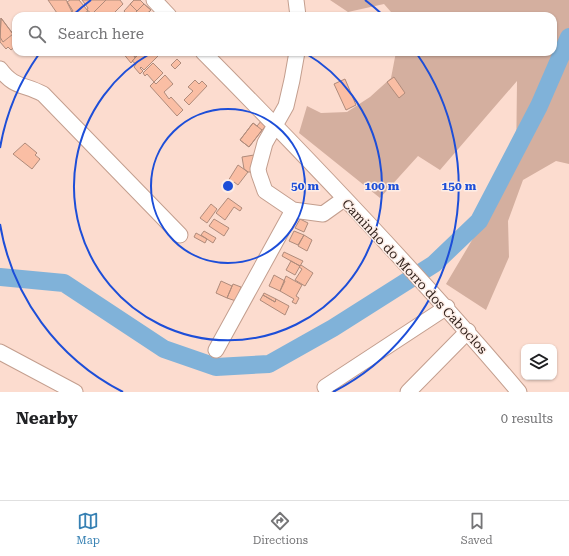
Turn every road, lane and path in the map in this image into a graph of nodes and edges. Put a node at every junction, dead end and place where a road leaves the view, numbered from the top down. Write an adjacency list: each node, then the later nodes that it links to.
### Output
1 (154, 0): 3 (street)
2 (296, 0): 4 (street)
3 (165, 12)
4 (298, 12)
5 (207, 56): 8 (street, Caminho do Morro dos Caboclos)
6 (296, 56): 8 (street)
7 (0, 69): 11 (street)
8 (275, 126): 9 (street, Caminho do Morro dos Caboclos); 10 (street)
9 (344, 199): 10 (street); 12 (street, Caminho do Morro dos Caboclos)
10 (293, 210): 14 (street)
11 (180, 236)
12 (445, 305): 13 (street, Caminho do Morro dos Caboclos); 16 (street)
13 (468, 331): 18 (street); 19 (street, Caminho do Morro dos Caboclos)
14 (216, 350)
15 (0, 352): 17 (street)
16 (325, 387)
17 (75, 392)
18 (408, 392)
19 (519, 392)

